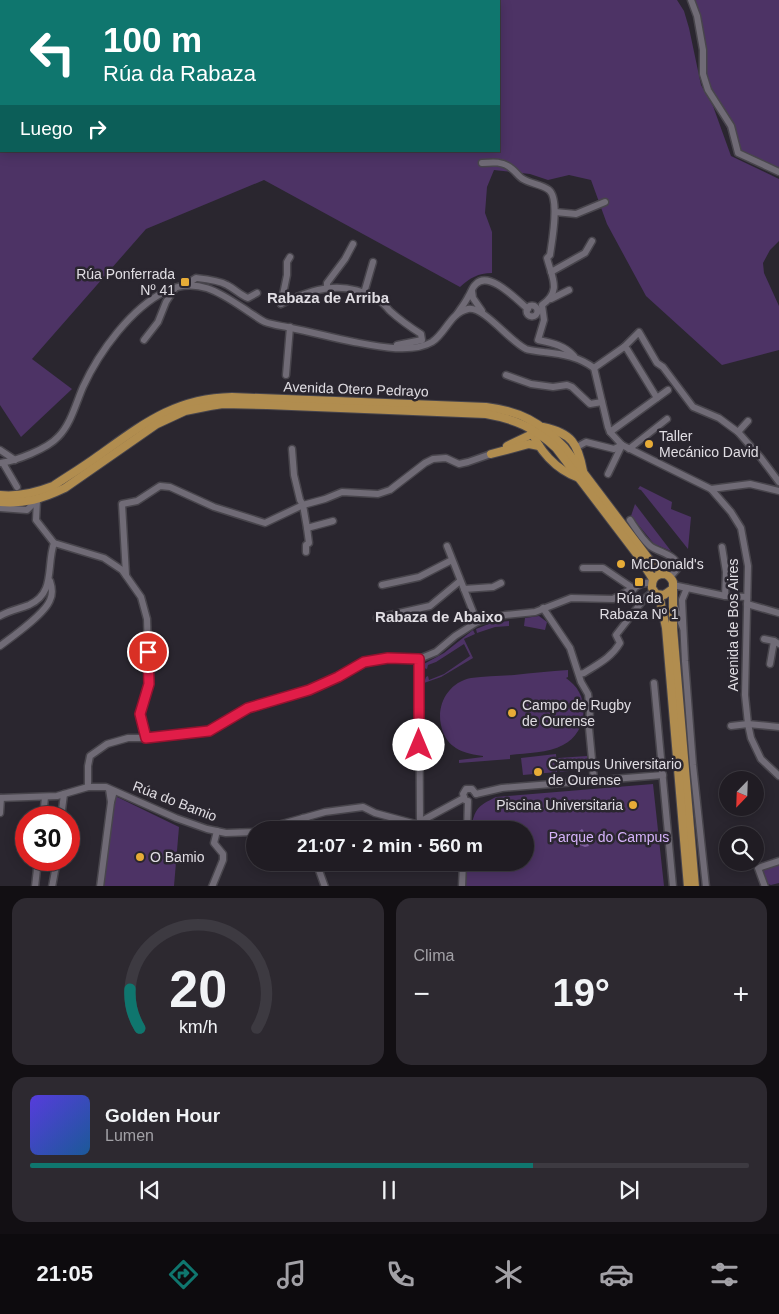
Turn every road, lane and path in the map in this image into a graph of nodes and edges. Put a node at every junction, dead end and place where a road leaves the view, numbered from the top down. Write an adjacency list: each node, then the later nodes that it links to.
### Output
1 (690, 0): 3 (street)
2 (482, 163): 5 (street)
3 (779, 172)
4 (605, 202): 5 (street)
5 (555, 212): 10 (street)
6 (592, 241): 10 (street)
7 (353, 244): 13 (street)
8 (290, 257): 13 (street)
9 (373, 262): 17 (street)
10 (551, 272): 18 (street)
11 (188, 284): 12 (street); 16 (street); 22 (street)
12 (175, 288): 23 (street); 50 (street)
13 (327, 288): 17 (street)
14 (472, 290): 19 (street); 20 (street); 21 (street)
15 (569, 290): 18 (street)
16 (257, 293)
17 (364, 293): 25 (street)
18 (550, 300): 19 (street)
19 (540, 307): 26 (street)
20 (457, 314): 21 (street); 25 (street)
21 (488, 317): 26 (street)
22 (290, 327): 25 (street); 28 (street)
23 (144, 340)
24 (624, 347): 27 (street); 31 (street); 39 (street)
25 (392, 348)
26 (575, 357): 27 (street)
27 (594, 368): 32 (street, Avenida de Bos Aires)
28 (286, 375)
29 (506, 376): 32 (street)
30 (668, 390): 31 (street)
31 (657, 398): 38 (street)
32 (602, 402): 38 (street, Avenida de Bos Aires)
33 (518, 417): 36 (main road, Avenida Otero Pedrayo); 37 (main road, Avenida Otero Pedrayo); 60 (main road, Avenida Otero Pedrayo); 61 (main road, Avenida Otero Pedrayo)
34 (667, 419): 45 (street)
35 (748, 421): 39 (street)
36 (541, 426): 40 (main road); 41 (main road, Avenida Otero Pedrayo)
37 (531, 431): 41 (main road, Avenida Otero Pedrayo); 42 (main road); 48 (main road)
38 (610, 432): 43 (street, Avenida de Bos Aires)
39 (738, 432): 56 (street)
40 (566, 435): 41 (main road); 47 (main road)
41 (550, 438): 49 (main road); 52 (main road, Avenida Otero Pedrayo)
42 (539, 446): 48 (main road); 49 (main road)
43 (622, 446): 45 (street, Avenida de Bos Aires); 47 (street); 54 (street)
44 (292, 449): 63 (street)
45 (629, 449): 58 (street, Avenida de Bos Aires)
46 (0, 450): 50 (street)
47 (578, 450): 52 (main road); 55 (main road)
48 (491, 454): 63 (street)
49 (547, 454): 53 (main road)
50 (15, 460): 51 (street)
51 (1, 463): 57 (street)
52 (572, 463): 53 (main road); 55 (main road, Avenida Otero Pedrayo)
53 (558, 467): 55 (main road)
54 (608, 474)
55 (581, 476): 77 (main road, Avenida Otero Pedrayo); 80 (main road, Avenida Otero Pedrayo)
56 (779, 482)
57 (17, 487)
58 (711, 489): 59 (street); 85 (street, Avenida de Bos Aires)
59 (779, 491)
60 (0, 495)
61 (37, 500): 62 (main road, Avenida Otero Pedrayo); 64 (street); 68 (street)
62 (0, 502)
63 (303, 505): 67 (street); 74 (street)
64 (0, 508)
65 (333, 520): 67 (street)
66 (630, 520): 77 (street)
67 (307, 528): 71 (street)
68 (54, 543): 74 (street); 75 (street)
69 (447, 546): 72 (street)
70 (722, 547): 84 (street)
71 (306, 552)
72 (452, 560): 76 (street); 79 (street)
73 (583, 568): 81 (street)
74 (126, 575): 103 (street)
75 (49, 577): 89 (street); 95 (street)
76 (460, 581): 83 (street); 90 (street)
77 (669, 582): 80 (main road); 80 (main road); 82 (street); 86 (main road)
78 (500, 584): 83 (street)
79 (382, 585)
80 (654, 587): 81 (street); 98 (street); 138 (main road, Avenida Otero Pedrayo)
81 (635, 588): 87 (street)
82 (687, 588): 84 (street); 92 (street)
83 (464, 590): 91 (street)
84 (725, 596): 85 (street)
85 (747, 601): 88 (street); 100 (street, Avenida de Bos Aires)
86 (672, 603): 92 (street); 139 (main road)
87 (543, 608): 91 (street); 98 (street)
88 (779, 613)
89 (0, 616)
90 (377, 618)
91 (477, 622): 96 (street)
92 (685, 631): 140 (street)
93 (764, 639): 94 (street)
94 (777, 642): 97 (street)
95 (0, 646)
96 (419, 659): 103 (street); 121 (street)
97 (770, 664)
98 (580, 674): 106 (street)
99 (654, 683): 104 (street)
100 (748, 724): 101 (street); 102 (street); 105 (street, Avenida de Bos Aires)
101 (731, 726)
102 (779, 728)
103 (146, 738): 107 (street)
104 (663, 775): 106 (street); 137 (street)
105 (779, 776)
106 (594, 780): 110 (street)
107 (88, 787): 108 (street, Rúa do Bamio); 109 (street)
108 (112, 790): 124 (street, Rúa do Bamio); 133 (street)
109 (64, 794): 111 (street); 115 (street)
110 (476, 794): 113 (street); 113 (street)
111 (45, 797): 112 (street); 114 (street)
112 (1, 798): 116 (street)
113 (466, 800): 122 (street); 123 (street)
114 (44, 806)
115 (62, 806)
116 (0, 813)
117 (303, 818): 118 (street); 119 (street); 120 (street)
118 (292, 821)
119 (306, 821)
120 (405, 821)
121 (420, 821)
122 (422, 821)
123 (467, 821)
124 (217, 831): 125 (street, Rúa do Bamio); 134 (street)
125 (246, 832)
126 (779, 861): 141 (street)
127 (37, 871): 131 (street)
128 (55, 871): 132 (street)
129 (319, 871): 135 (street)
130 (463, 871): 136 (street)
131 (35, 886)
132 (52, 886)
133 (100, 886)
134 (212, 886)
135 (325, 886)
136 (462, 886)
137 (673, 886)
138 (688, 886)
139 (695, 886)
140 (706, 886)
141 (765, 886)

